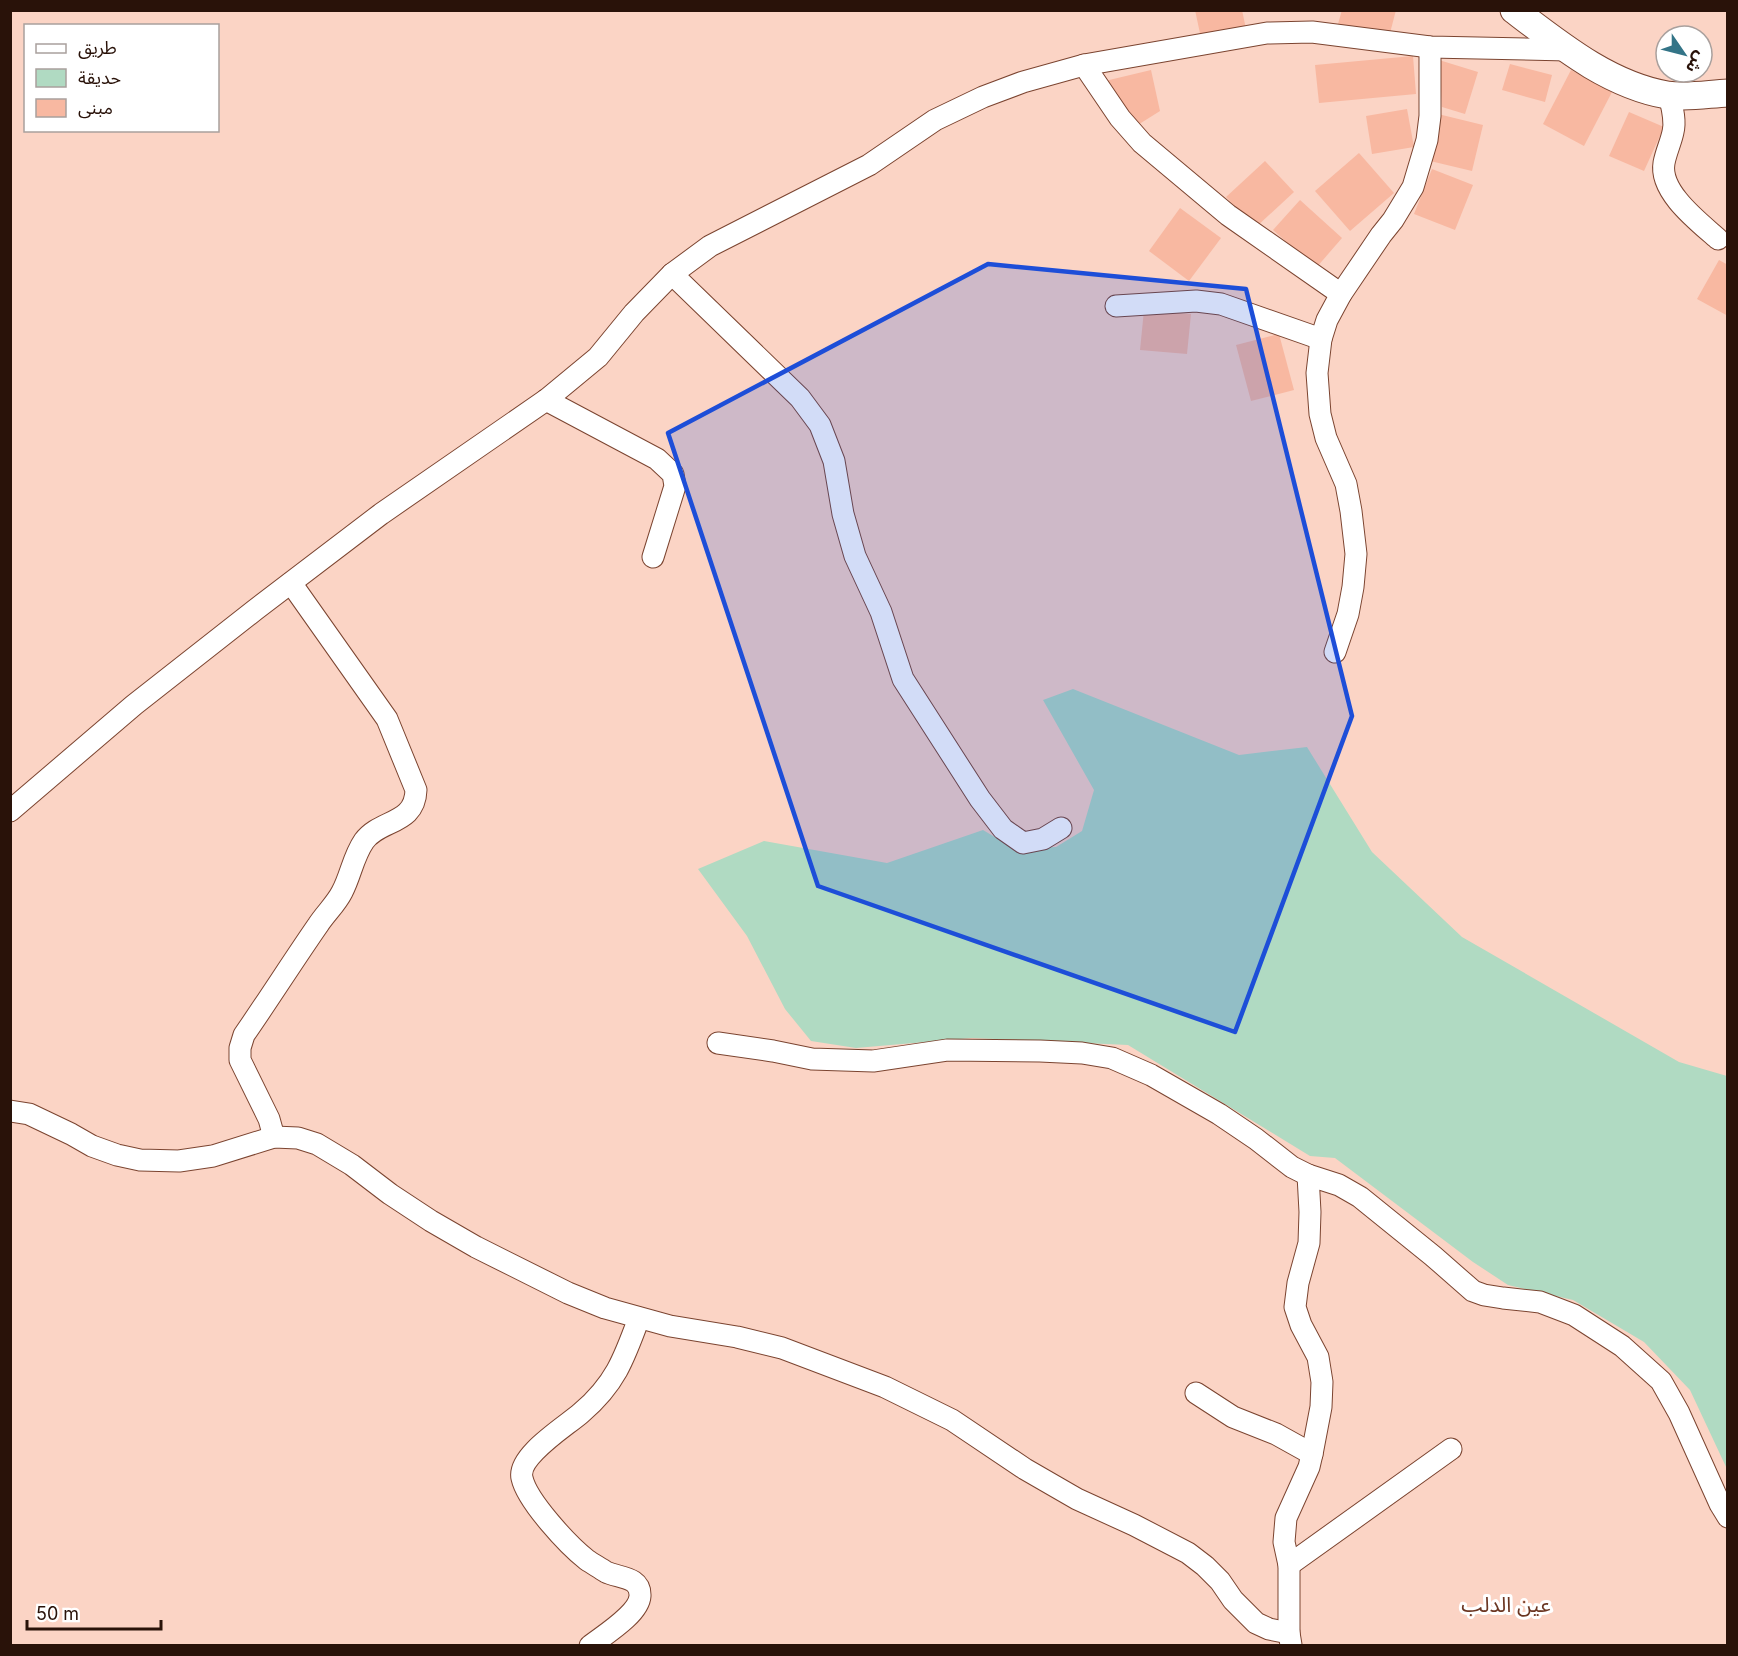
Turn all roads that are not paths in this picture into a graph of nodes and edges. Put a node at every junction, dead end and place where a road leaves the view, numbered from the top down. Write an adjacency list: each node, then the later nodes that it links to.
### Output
1 (1514, 10): 3 (street)
2 (1430, 47): 3 (street); 4 (street); 9 (street)
3 (1568, 50): 6 (street)
4 (1084, 64): 8 (street); 9 (street)
5 (1728, 93): 6 (street)
6 (1669, 95): 7 (street)
7 (1718, 239)
8 (672, 274): 12 (street); 17 (street)
9 (1341, 294): 11 (street)
10 (1116, 306): 11 (street)
11 (1321, 339): 15 (street)
12 (546, 400): 13 (street); 14 (street)
13 (653, 558)
14 (291, 583): 16 (street); 20 (street)
15 (1335, 652)
16 (10, 811)
17 (1061, 828)
18 (718, 1043): 21 (street)
19 (10, 1111): 20 (street)
20 (274, 1137): 22 (street)
21 (1308, 1175): 25 (street); 26 (street)
22 (639, 1318): 28 (street); 29 (street)
23 (1196, 1393): 25 (street)
24 (1451, 1449): 27 (street)
25 (1312, 1454): 27 (street)
26 (1728, 1517)
27 (1289, 1565): 28 (street)
28 (1290, 1639)
29 (590, 1646)

